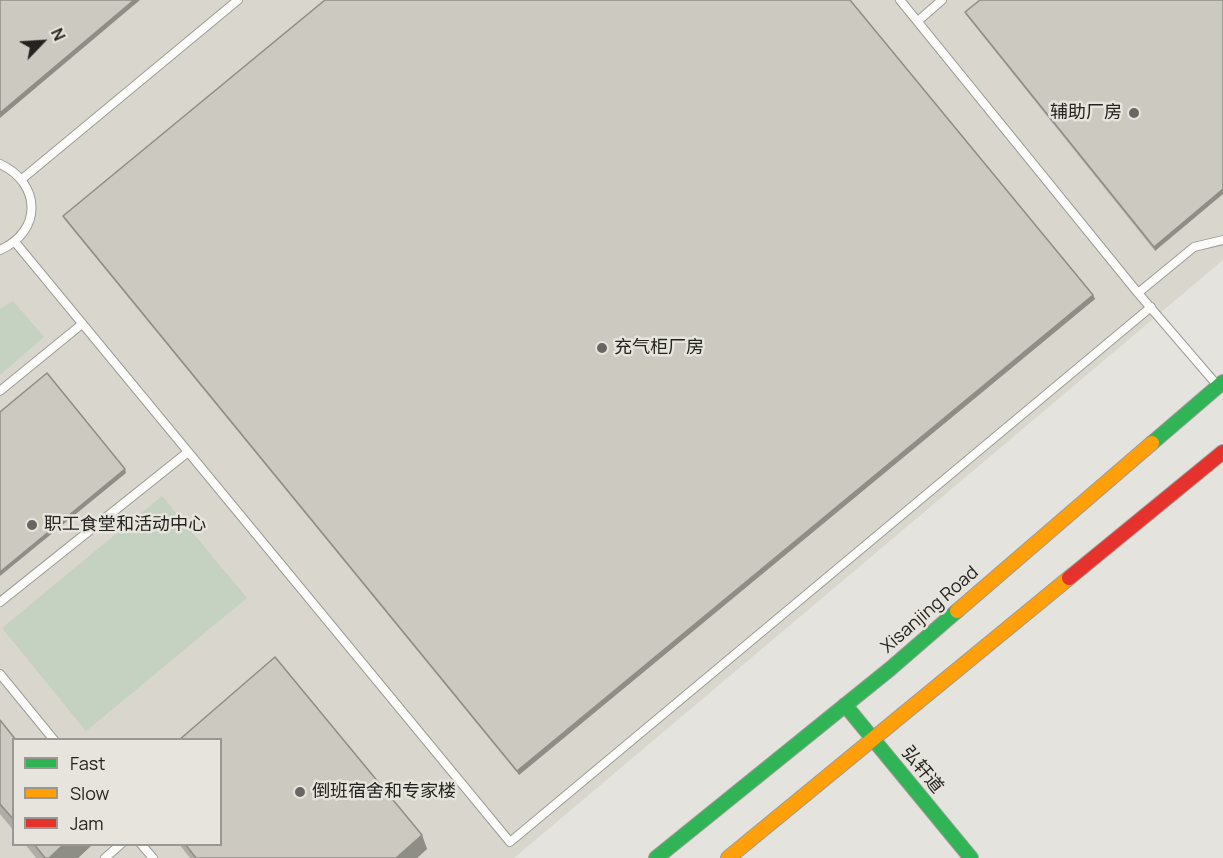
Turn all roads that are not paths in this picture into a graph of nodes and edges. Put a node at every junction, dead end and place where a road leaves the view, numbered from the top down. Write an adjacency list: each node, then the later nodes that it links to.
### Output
1 (238, 0): 6 (lane)
2 (900, 0): 4 (lane)
3 (942, 0): 4 (lane)
4 (918, 21): 10 (lane)
5 (0, 164): 6 (lane)
6 (22, 178): 8 (lane)
7 (1223, 240): 10 (lane)
8 (15, 242): 9 (lane); 12 (lane)
9 (0, 250)
10 (1138, 293): 11 (lane)
11 (1151, 307): 13 (lane); 15 (lane)
12 (82, 324): 14 (lane); 15 (lane)
13 (1221, 384): 19 (main road, Xisanjing Road)
14 (0, 391)
15 (188, 452): 17 (lane)
16 (1223, 452): 21 (main road)
17 (0, 602)
18 (0, 674): 20 (lane)
19 (845, 705): 21 (main road, 弘轩道); 26 (main road, Xisanjing Road)
20 (52, 738)
21 (874, 740): 27 (main road); 28 (main road, 弘轩道)
22 (119, 846): 24 (lane)
23 (143, 846): 25 (lane)
24 (105, 858)
25 (153, 858)
26 (656, 858)
27 (728, 858)
28 (971, 858)

